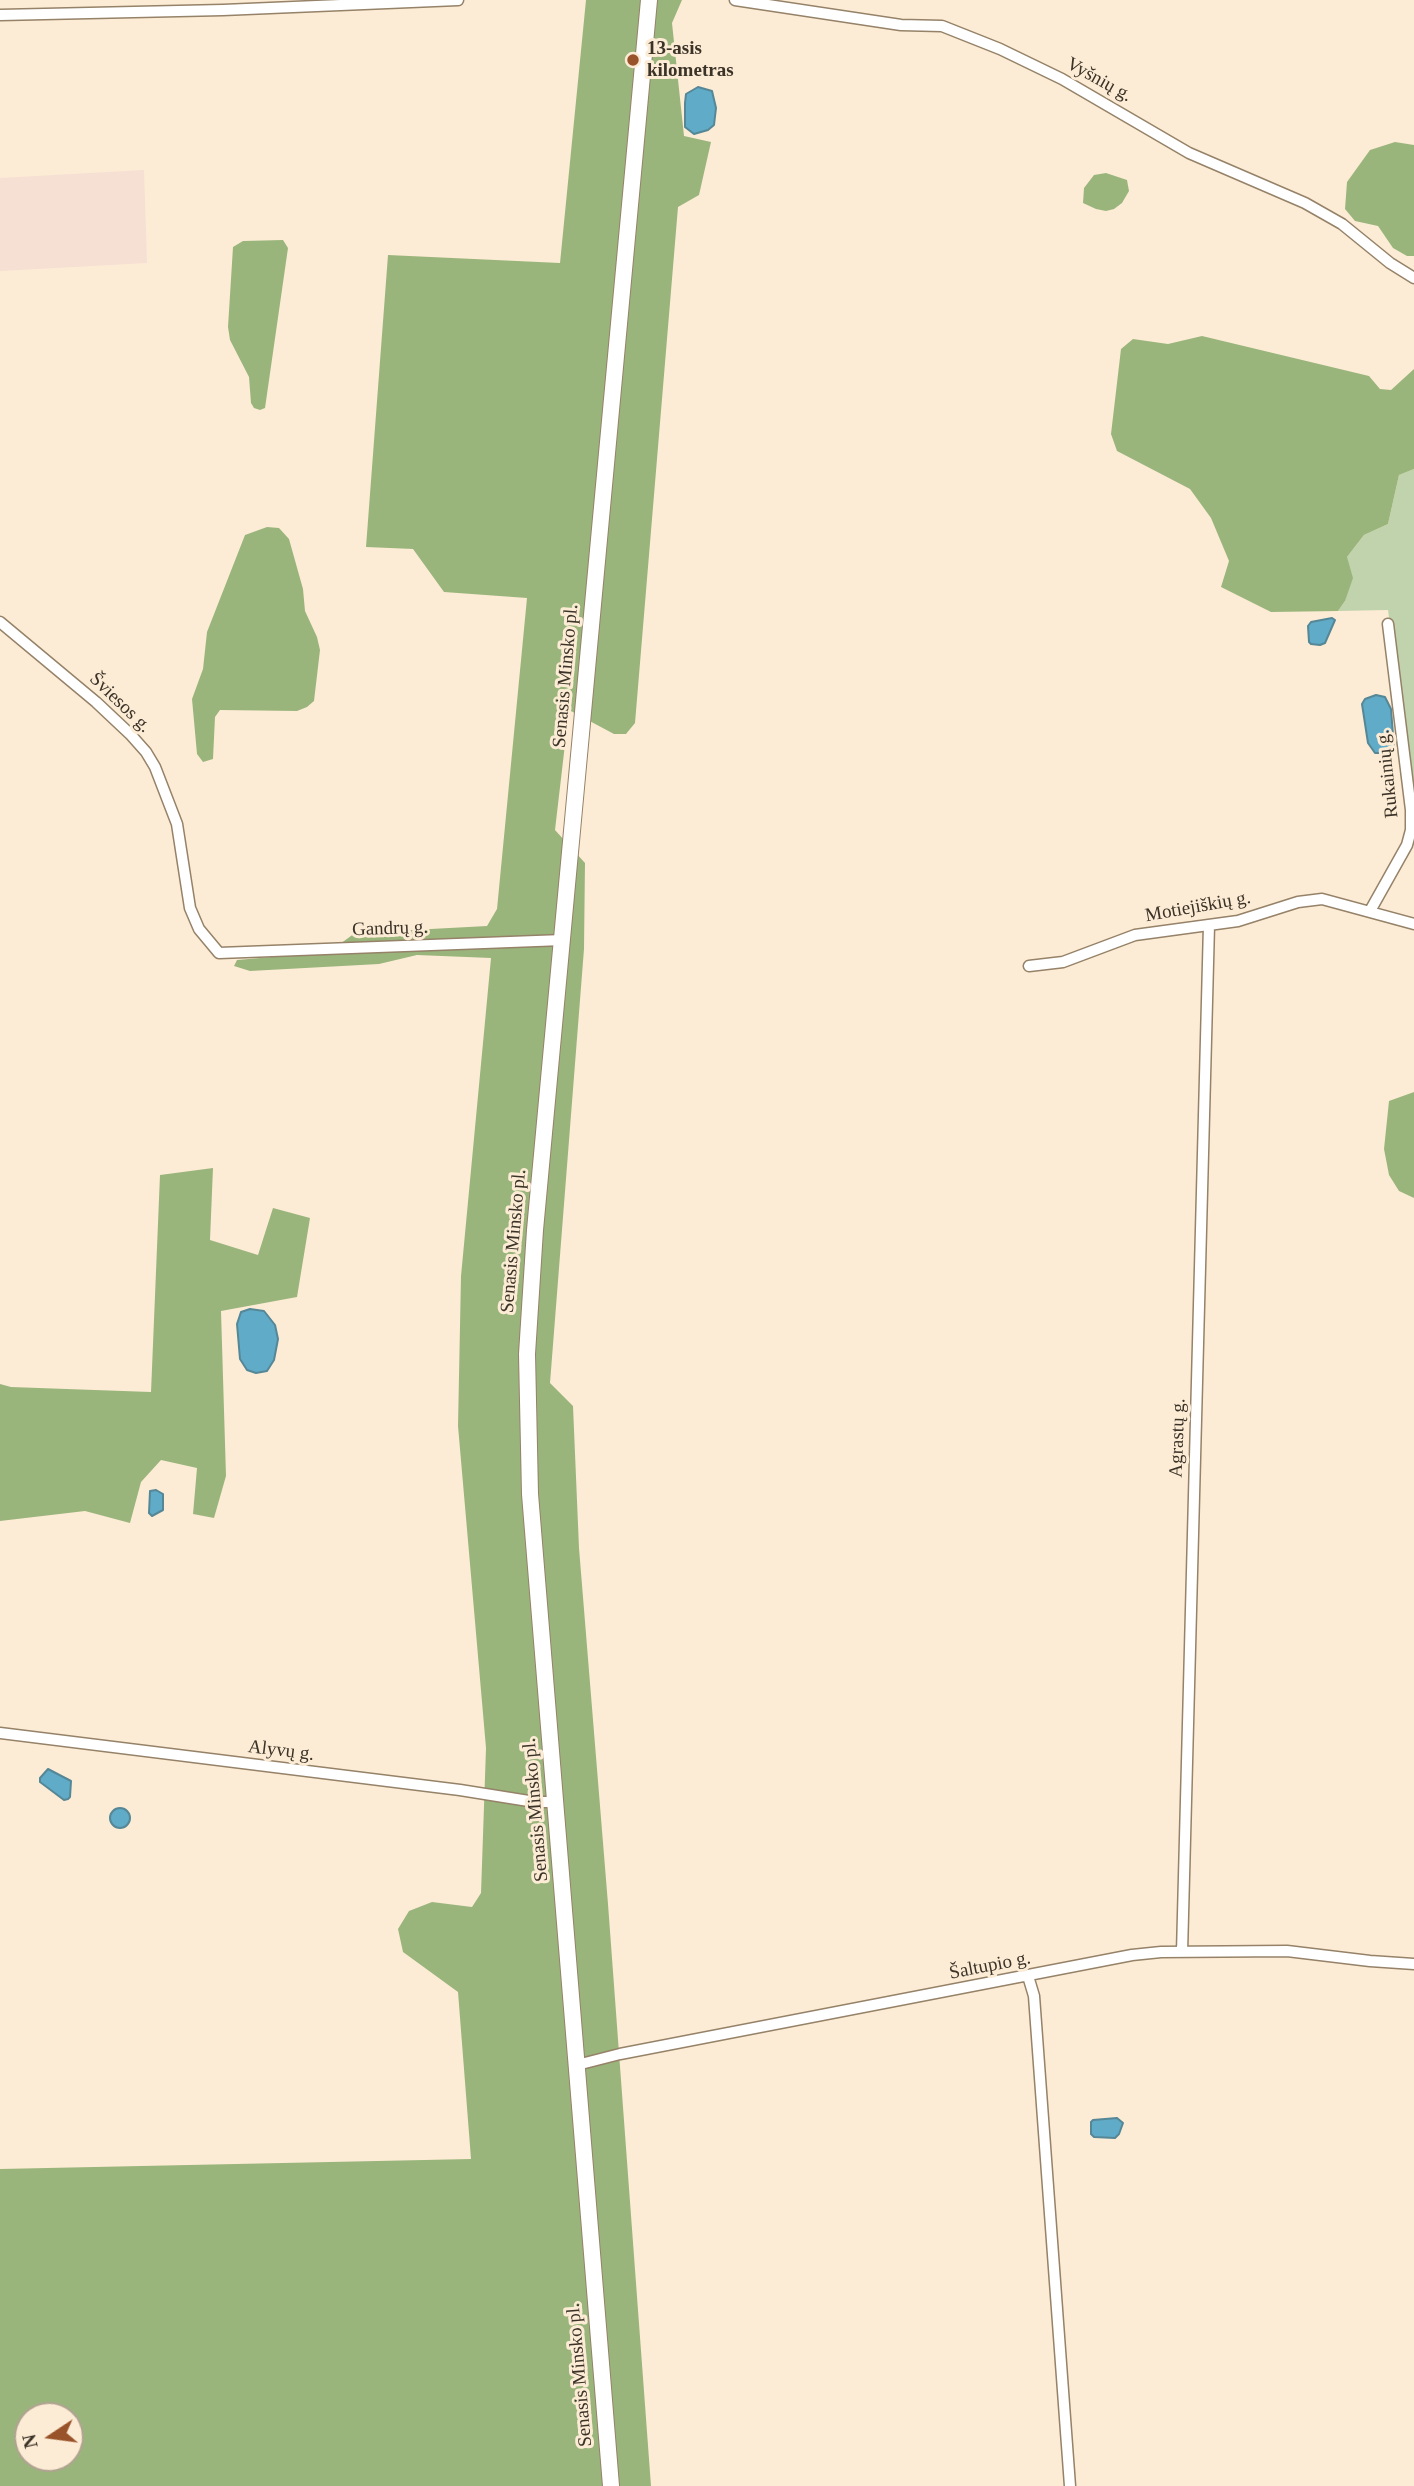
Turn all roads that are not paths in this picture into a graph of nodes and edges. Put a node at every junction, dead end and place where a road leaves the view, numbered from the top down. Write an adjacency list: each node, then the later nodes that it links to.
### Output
1 (458, 0): 4 (street)
2 (649, 0): 12 (main road, Senasis Minsko pl.)
3 (735, 0): 5 (street, Vyšnių g.)
4 (0, 15)
5 (1414, 278)
6 (0, 622): 13 (street, Šviesos g.)
7 (1388, 624): 8 (street, Rukainių g.)
8 (1413, 830): 9 (street, Rukainių g.)
9 (1370, 911): 10 (street, Motiejiškių g.); 11 (street, Motiejiškių g.)
10 (1414, 924)
11 (1209, 926): 14 (street, Motiejiškių g.); 17 (street, Agrastų g.)
12 (563, 940): 13 (street, Gandrų g.); 16 (main road, Senasis Minsko pl.)
13 (219, 953)
14 (1029, 966)
15 (0, 1733): 16 (street, Alyvų g.)
16 (557, 1802): 20 (main road, Senasis Minsko pl.)
17 (1181, 1952): 18 (street, Šaltupio g.); 19 (street, Šaltupio g.)
18 (1414, 1964)
19 (1028, 1976): 20 (street, Šaltupio g.); 22 (street)
20 (577, 2065): 21 (main road, Senasis Minsko pl.)
21 (611, 2486)
22 (1070, 2486)

